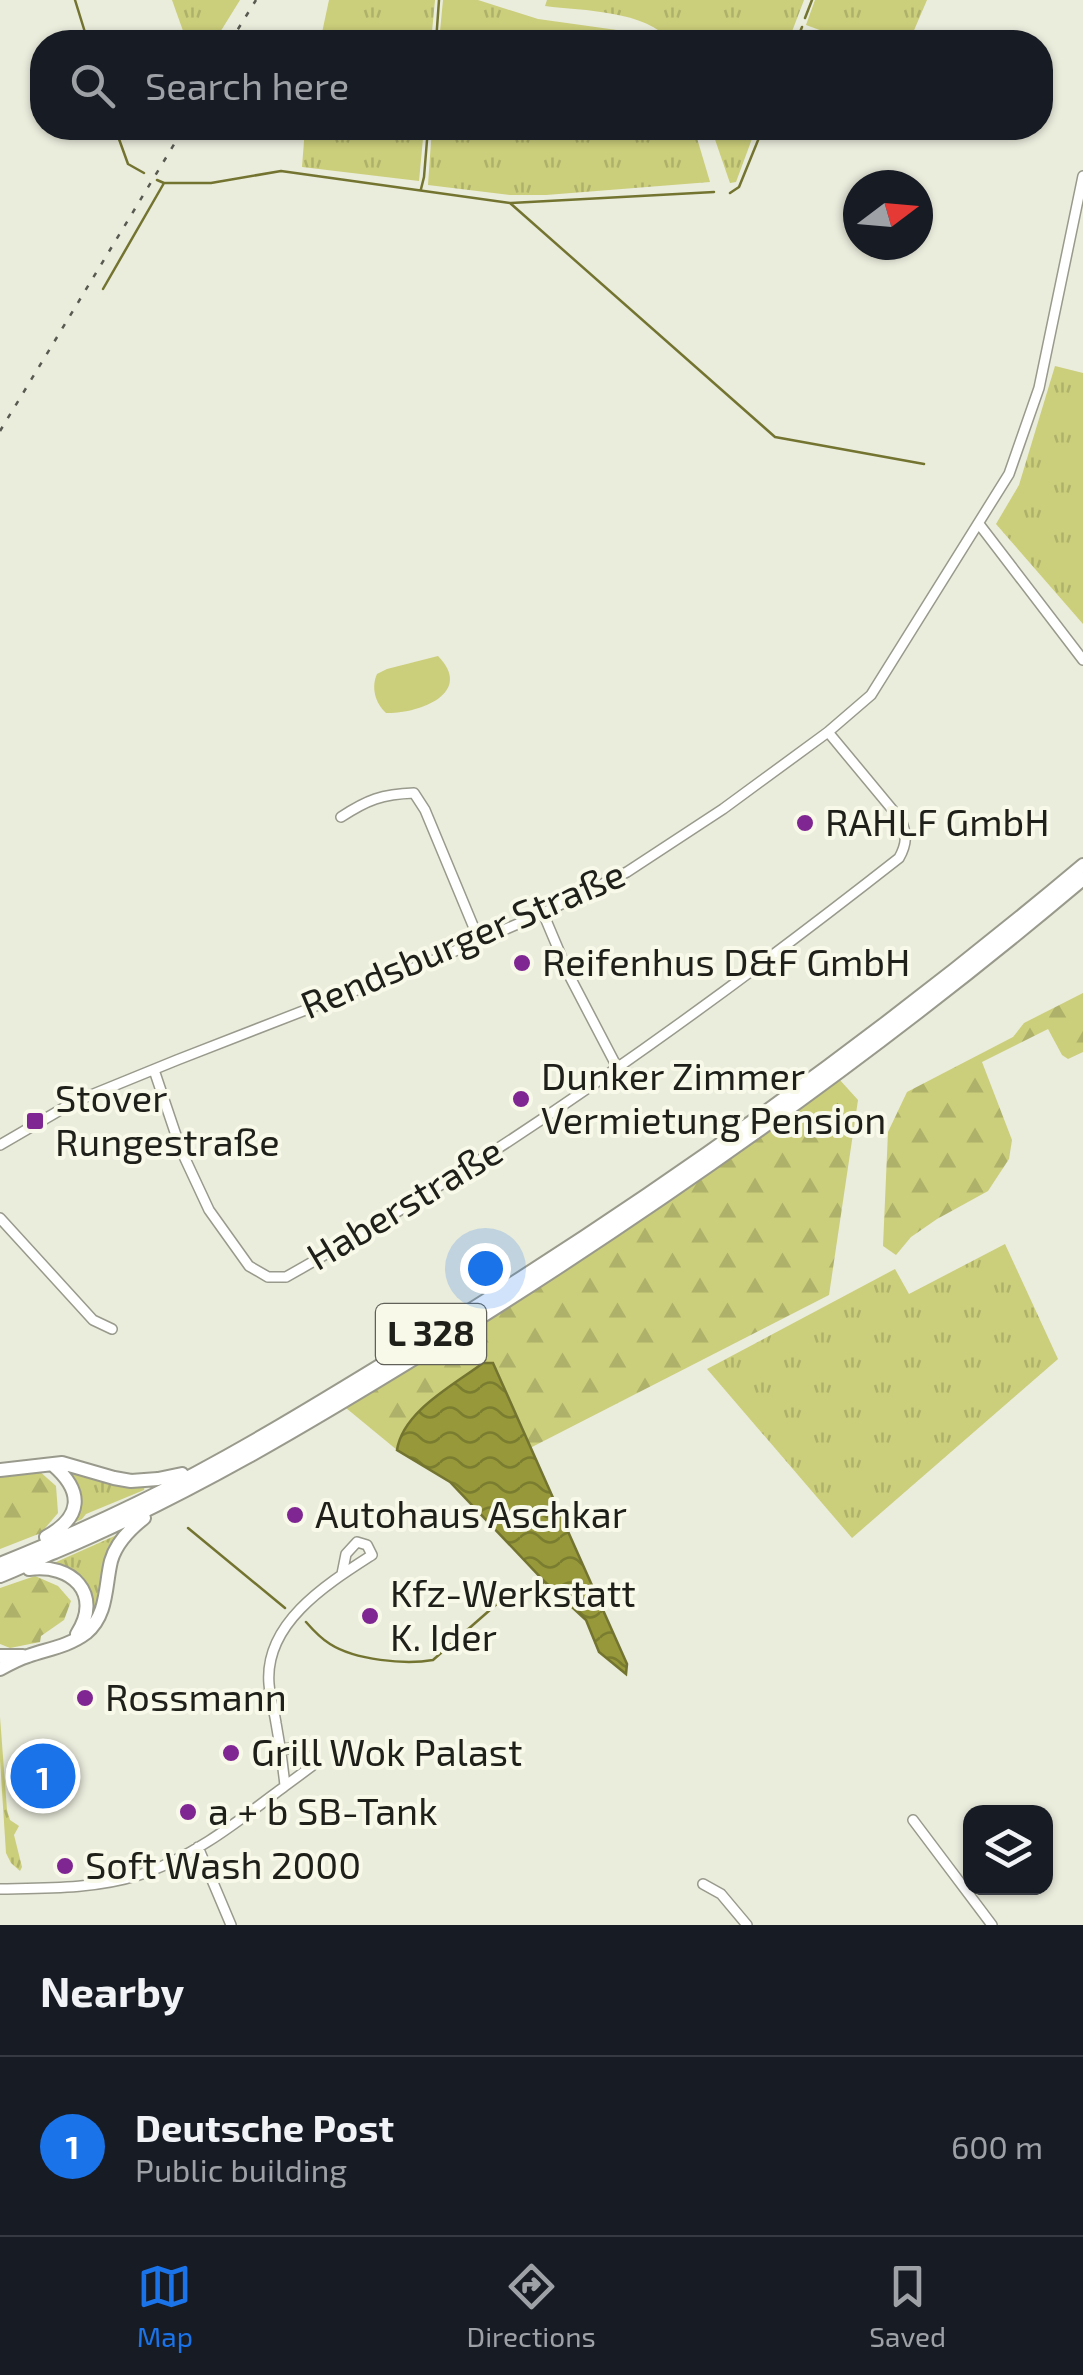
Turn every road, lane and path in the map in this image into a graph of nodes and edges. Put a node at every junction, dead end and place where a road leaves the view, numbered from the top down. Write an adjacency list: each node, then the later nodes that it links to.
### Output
1 (1083, 176): 2 (street, Rendsburger Straße)
2 (980, 524): 3 (street); 4 (street, Rendsburger Straße)
3 (1083, 660)
4 (828, 732): 8 (street, Rendsburger Straße); 10 (street, Haberstraße)
5 (341, 817): 9 (street)
6 (1083, 865): 17 (highway, L 328)
7 (1083, 879): 18 (highway, L 328)
8 (542, 913): 9 (street, Rendsburger Straße); 10 (street)
9 (479, 940): 11 (street, Rendsburger Straße)
10 (617, 1067): 11 (street, Haberstraße)
11 (154, 1070): 12 (street, Rendsburger Straße)
12 (0, 1144)
13 (0, 1218): 14 (street)
14 (112, 1329)
15 (53, 1465): 16 (highway); 17 (highway); 19 (highway)
16 (0, 1470)
17 (199, 1471): 19 (highway, L 328)
18 (188, 1490): 19 (highway, L 328); 21 (highway)
19 (3, 1569): 21 (highway)
20 (342, 1574): 23 (street)
21 (73, 1640): 22 (highway)
22 (1, 1662)
23 (281, 1749): 24 (street); 24 (street)
24 (285, 1786): 26 (street)
25 (913, 1820): 31 (street)
26 (198, 1847): 28 (street); 29 (street)
27 (704, 1884): 30 (street)
28 (0, 1888)
29 (231, 1925)
30 (747, 1925)
31 (992, 1925)

